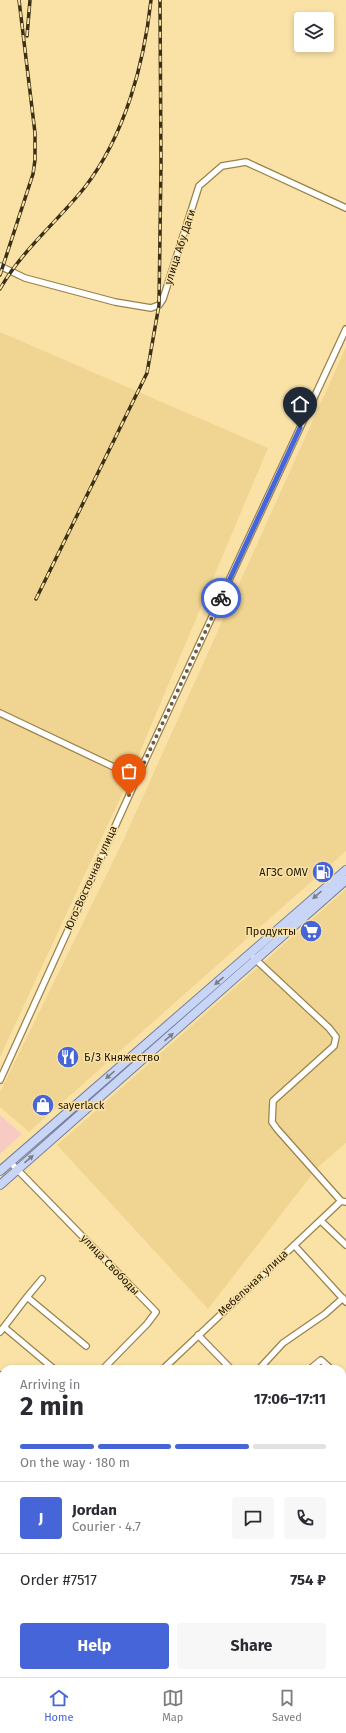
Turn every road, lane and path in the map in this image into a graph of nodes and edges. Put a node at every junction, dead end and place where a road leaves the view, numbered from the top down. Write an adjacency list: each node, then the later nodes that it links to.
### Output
1 (346, 208): 2 (street, улица Абу Даги)
2 (0, 266)
3 (346, 329): 5 (street, Юго-Восточная улица)
4 (0, 713): 5 (street)
5 (137, 778): 10 (street, Юго-Восточная улица)
6 (346, 870): 8 (main road, one-way to 8)
7 (346, 880): 9 (main road)
8 (250, 953): 9 (street); 11 (main road, one-way to 11)
9 (256, 961): 12 (main road, one-way to 9); 15 (street)
10 (0, 1080)
11 (10, 1162): 12 (street, улица Свободы); 13 (main road)
12 (17, 1169): 14 (main road); 27 (street, улица Свободы)
13 (0, 1171)
14 (0, 1185)
15 (344, 1202): 16 (street, Мебельная улица)
16 (321, 1221): 17 (street, Мебельная улица); 18 (street)
17 (294, 1245): 21 (street); 24 (street, Мебельная улица)
18 (346, 1245)
19 (42, 1278): 20 (street)
20 (27, 1297): 22 (street); 25 (street)
21 (345, 1300): 30 (street)
22 (4, 1327): 23 (street); 26 (street)
23 (0, 1332)
24 (198, 1335): 28 (street, Мебельная улица); 29 (street)
25 (86, 1346)
26 (49, 1365)
27 (107, 1365)
28 (167, 1365)
29 (227, 1365)
30 (263, 1365)
31 (315, 1365): 32 (street)
32 (327, 1365)

